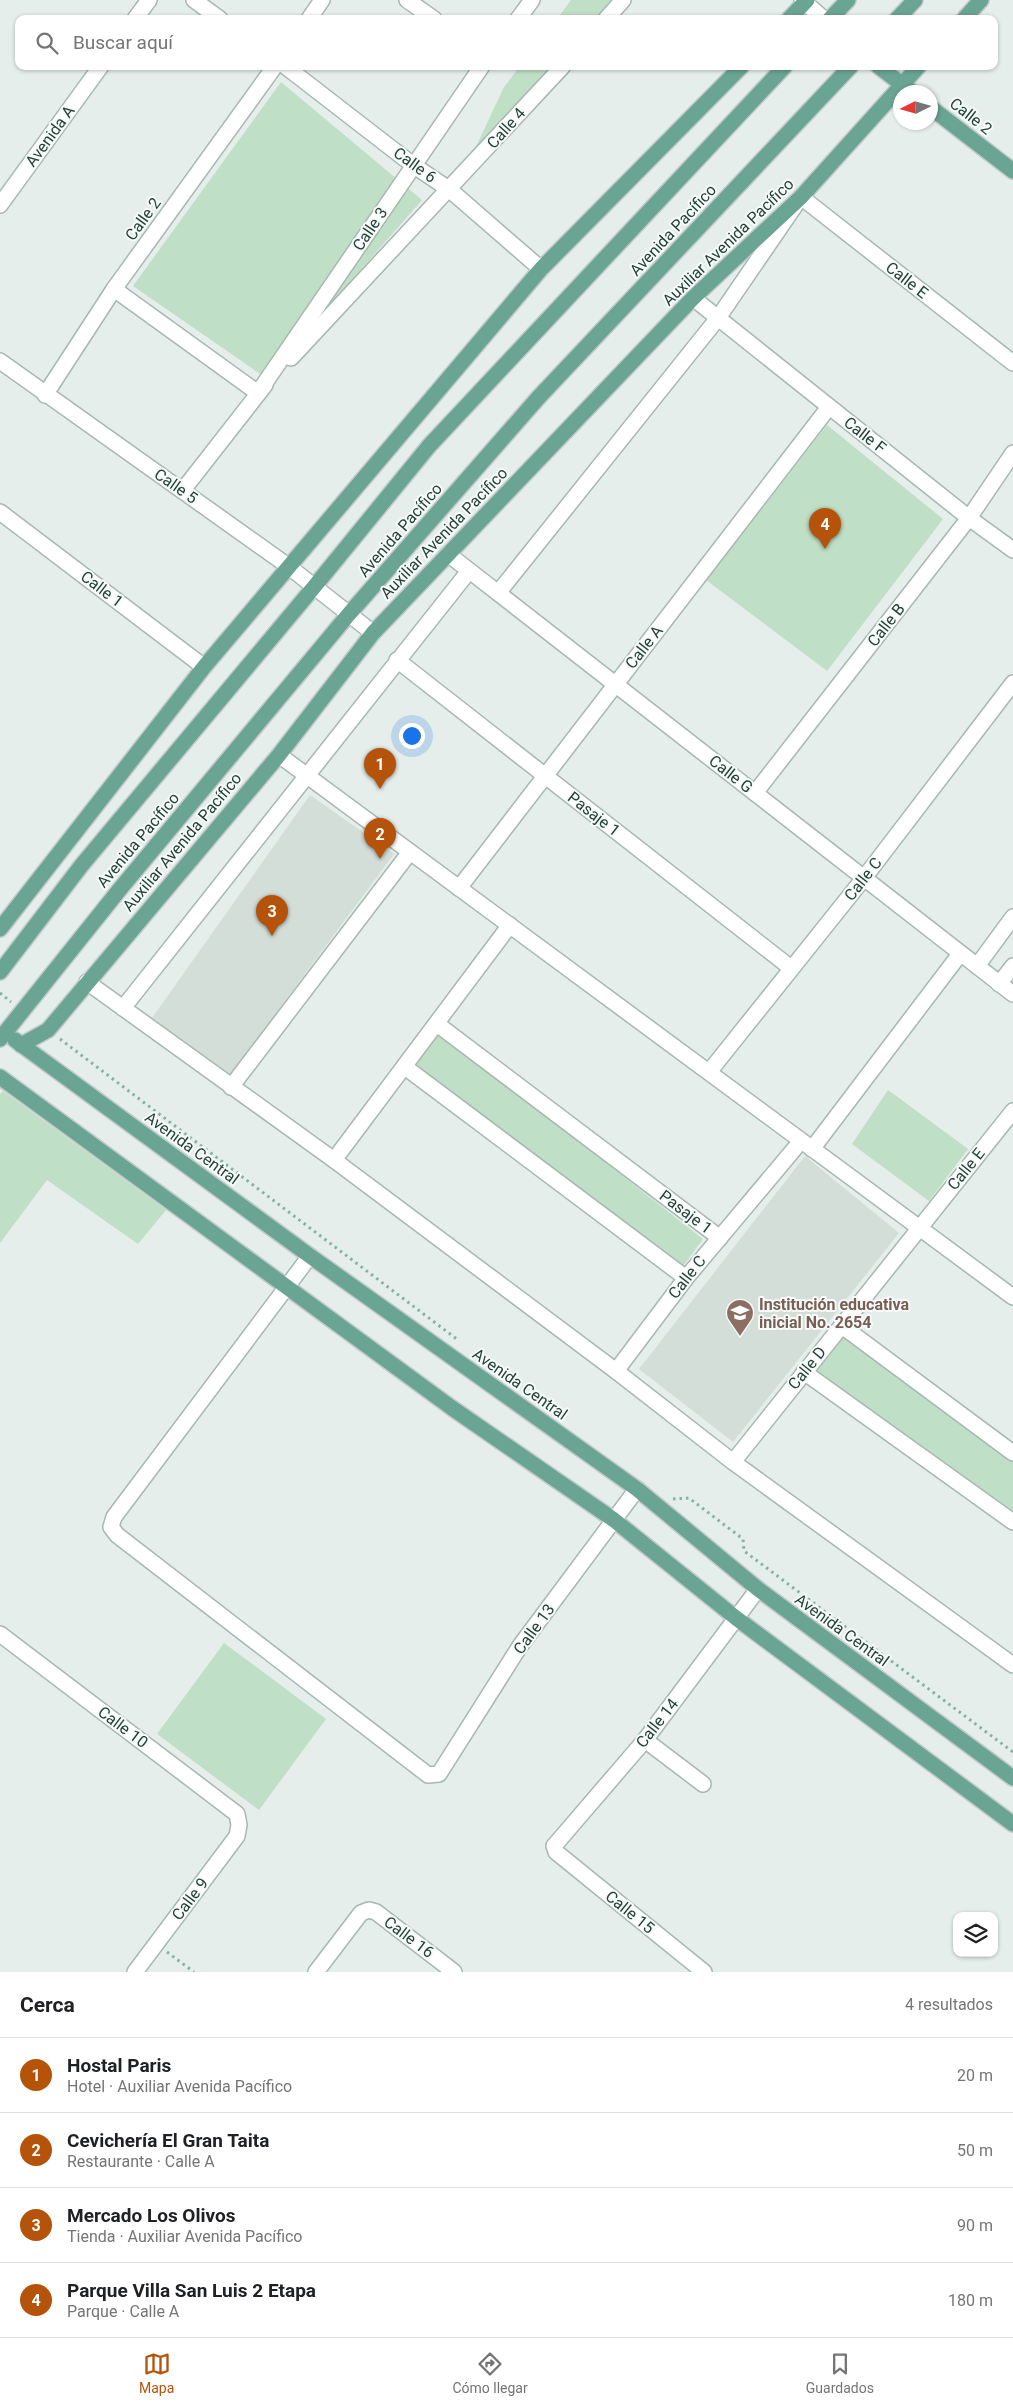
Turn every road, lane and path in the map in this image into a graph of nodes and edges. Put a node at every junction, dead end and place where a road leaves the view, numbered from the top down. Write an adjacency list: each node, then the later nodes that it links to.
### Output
1 (149, 0): 11 (street)
2 (194, 0): 12 (street)
3 (322, 0): 13 (street)
4 (407, 0): 14 (street)
5 (532, 0): 15 (street)
6 (624, 0): 16 (street)
7 (848, 0): 19 (main road)
8 (915, 0): 20 (main road)
9 (981, 0): 21 (main road)
10 (805, 1): 17 (main road); 18 (street)
11 (138, 15)
12 (215, 15)
13 (312, 15)
14 (428, 15)
15 (521, 15)
16 (610, 15)
17 (793, 15)
18 (820, 15)
19 (834, 15)
20 (901, 15)
21 (968, 15)
22 (98, 70): 40 (street, Avenida A)
23 (272, 70): 42 (street, Calle 2)
24 (290, 70): 36 (street, Calle 6)
25 (479, 70): 36 (street, Calle 3)
26 (559, 70): 38 (street, Calle 4)
27 (738, 70): 41 (main road)
28 (781, 70): 58 (main road, Avenida Pacífico)
29 (847, 70): 60 (main road, Avenida Pacífico)
30 (883, 70): 32 (main road)
31 (917, 70): 33 (main road, Auxiliar Avenida Pacífico)
32 (902, 85)
33 (909, 85)
34 (893, 103): 39 (main road, Auxiliar Avenida Pacífico)
35 (938, 113): 37 (main road, Calle 2)
36 (414, 165): 38 (street, Calle 6); 47 (street, Calle 3)
37 (1013, 171)
38 (450, 190): 41 (street, Calle 6); 47 (street, Calle 3)
39 (802, 197): 43 (main road, Auxiliar Avenida Pacífico); 44 (street); 46 (street, Calle E)
40 (0, 205)
41 (541, 269): 56 (main road)
42 (114, 289): 47 (street); 48 (street, Calle 2)
43 (693, 298): 44 (street, Calle F); 55 (main road, Auxiliar Avenida Pacífico)
44 (718, 318): 49 (street, Calle F); 59 (street)
45 (0, 361): 48 (street, Calle 5)
46 (1013, 363)
47 (258, 392): 51 (street, Calle 3)
48 (45, 395): 51 (street, Calle 5)
49 (829, 407): 53 (street, Calle F); 65 (street, Calle A)
50 (1013, 454): 53 (street, Calle B)
51 (183, 490): 56 (street, Calle 5)
52 (0, 512): 63 (street, Calle 1)
53 (969, 518): 54 (street, Calle F); 69 (street, Calle B)
54 (1013, 550)
55 (448, 554): 57 (street, Calle G); 61 (main road, Auxiliar Avenida Pacífico)
56 (288, 566): 58 (street, Calle 5); 63 (main road)
57 (469, 571): 59 (street, Calle G); 62 (street)
58 (314, 587): 60 (street, Calle 5); 80 (main road, Avenida Pacífico)
59 (498, 593): 65 (street, Calle G)
60 (349, 614): 61 (street); 86 (main road, Avenida Pacífico)
61 (373, 633): 66 (main road, Auxiliar Avenida Pacífico)
62 (397, 660): 67 (street); 68 (street, Pasaje 1)
63 (204, 667): 74 (main road)
64 (1013, 683): 71 (street, Calle C)
65 (615, 685): 68 (street, Calle A); 69 (street, Calle G)
66 (279, 755): 67 (street); 81 (main road, Auxiliar Avenida Pacífico)
67 (308, 776): 70 (street); 85 (street)
68 (545, 776): 72 (street, Calle A); 79 (street, Pasaje 1)
69 (755, 793): 71 (street, Calle G)
70 (410, 852): 72 (street); 94 (street)
71 (864, 878): 76 (street, Calle G); 79 (street, Calle C)
72 (459, 888): 75 (street)
73 (1013, 918): 77 (street)
74 (3, 921)
75 (510, 925): 87 (street); 92 (street)
76 (960, 954): 77 (street, Calle G); 96 (street)
77 (977, 966): 82 (street, Calle G)
78 (1013, 966): 82 (street)
79 (792, 968): 92 (street, Calle C)
80 (0, 972)
81 (87, 982): 85 (street); 88 (main road, Auxiliar Avenida Pacífico)
82 (999, 984): 84 (street, Calle G)
83 (0, 993): 86 (path)
84 (1013, 994)
85 (123, 1008): 94 (street)
86 (23, 1010): 89 (main road, Avenida Pacífico)
87 (437, 1024): 91 (street); 99 (street, Pasaje 1)
88 (48, 1030): 90 (main road, Auxiliar Avenida Pacífico); 105 (path)
89 (2, 1033): 90 (main road, Avenida Central)
90 (22, 1045): 100 (main road, Avenida Central)
91 (404, 1067): 97 (street); 101 (street)
92 (709, 1072): 96 (street)
93 (0, 1076): 102 (main road)
94 (231, 1087): 97 (street)
95 (1013, 1111): 98 (street, Calle E)
96 (807, 1145): 98 (street); 99 (street, Calle C)
97 (334, 1160): 106 (street)
98 (920, 1228): 103 (street); 104 (street, Calle D)
99 (720, 1238): 101 (street, Calle C)
100 (310, 1256): 102 (street); 110 (main road, Avenida Central)
101 (686, 1278): 106 (street, Calle C)
102 (287, 1285): 112 (main road); 112 (street, Calle 13)
103 (1013, 1297)
104 (842, 1326): 107 (street, Calle D); 108 (street)
105 (462, 1343)
106 (616, 1371): 109 (street)
107 (804, 1372): 109 (street, Calle D); 113 (street)
108 (1013, 1453)
109 (733, 1462): 117 (street)
110 (637, 1488): 112 (street, Calle 13); 114 (main road, Avenida Central)
111 (669, 1499): 119 (path)
112 (614, 1520): 115 (main road)
113 (1013, 1522)
114 (758, 1589): 115 (street, Calle 14); 120 (main road, Avenida Central)
115 (736, 1618): 118 (street, Calle 14); 122 (main road)
116 (0, 1634): 123 (street, Calle 10)
117 (1013, 1666)
118 (645, 1740): 121 (street); 124 (street, Calle 14)
119 (1013, 1752)
120 (1013, 1778)
121 (703, 1784)
122 (1013, 1824)
123 (239, 1825): 125 (street, Calle 9)
124 (556, 1852): 130 (street, Calle 15)
125 (156, 1944): 126 (street, Calle 9); 127 (path)
126 (135, 1972)
127 (194, 1972)
128 (316, 1972): 129 (street, Calle 16)
129 (454, 1972)
130 (704, 1972)

